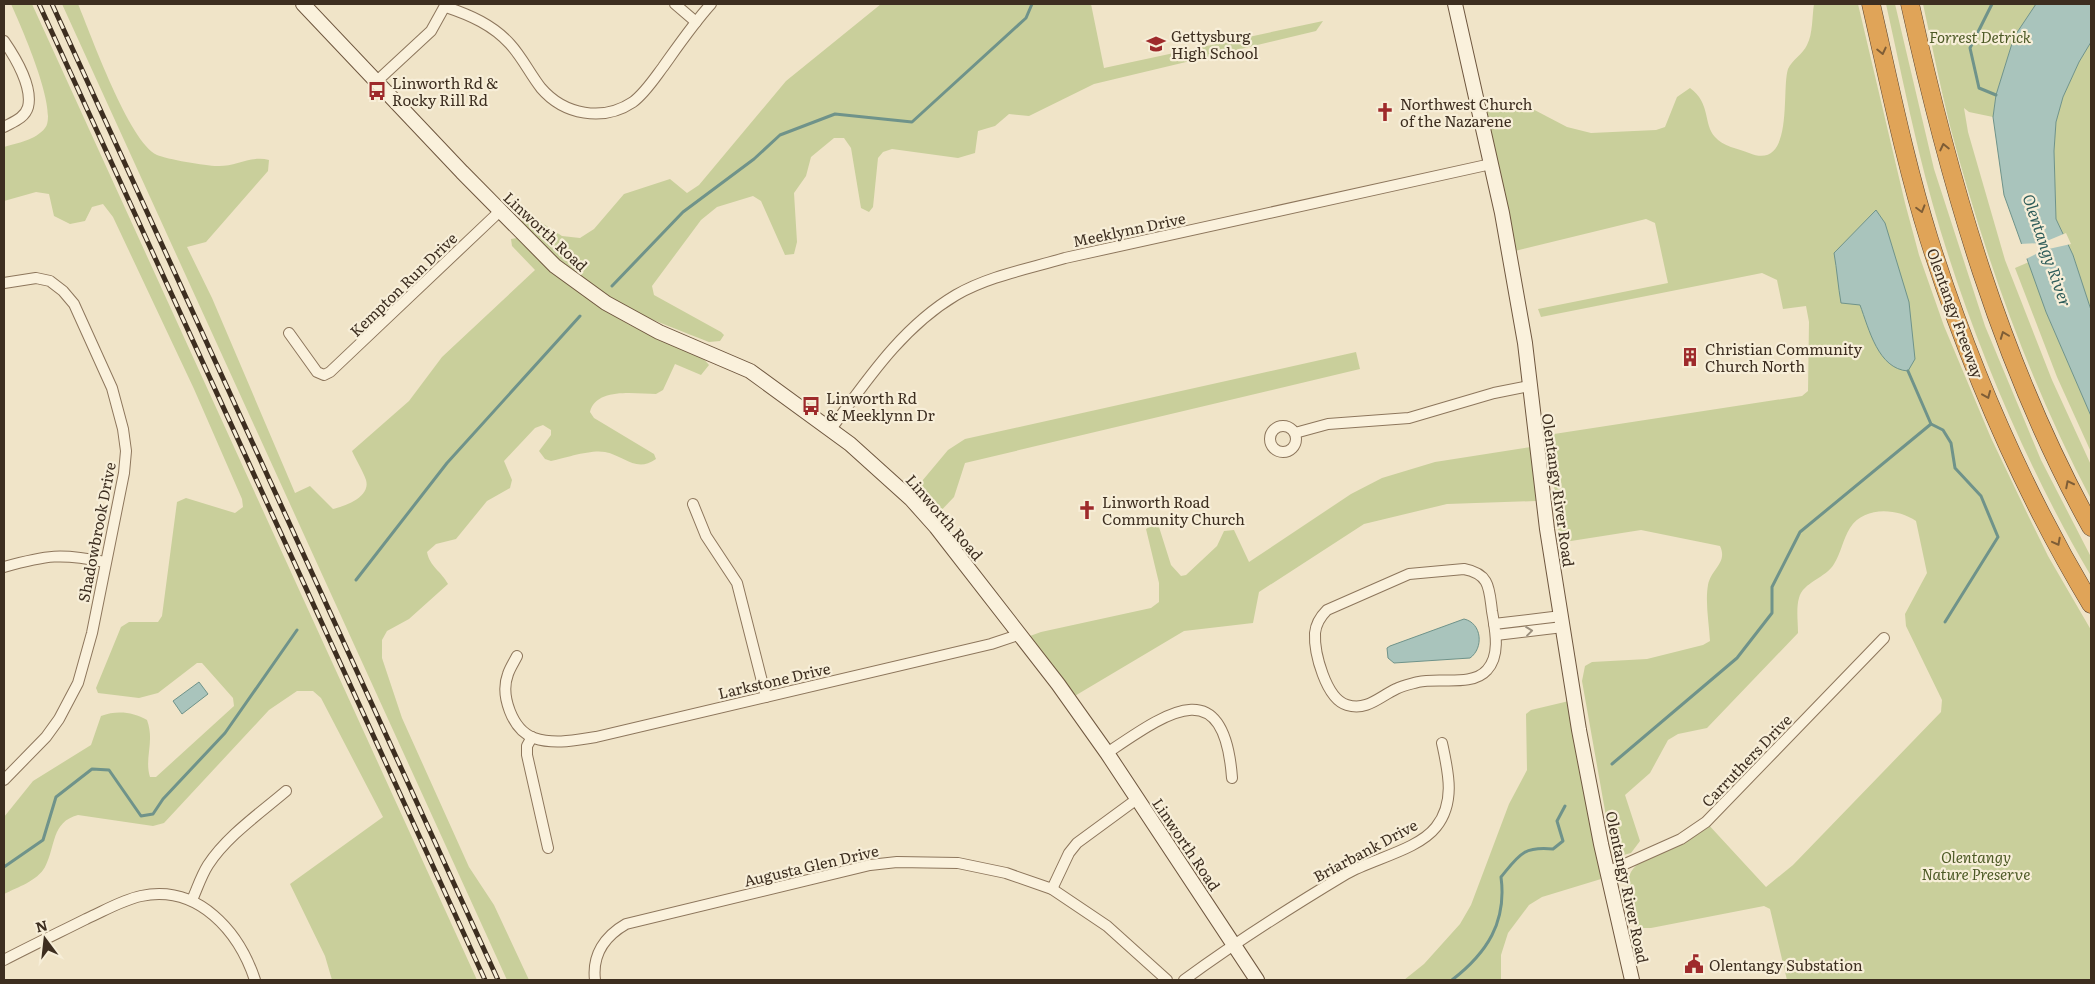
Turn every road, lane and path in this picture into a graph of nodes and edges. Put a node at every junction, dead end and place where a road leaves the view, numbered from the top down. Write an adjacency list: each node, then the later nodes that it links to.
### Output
1 (303, 4): 10 (main road, Linworth Road)
2 (675, 4): 8 (street)
3 (711, 4): 8 (street)
4 (1455, 4): 12 (main road, Olentangy River Road)
5 (1871, 4): 23 (highway, Olentangy Freeway, one-way to 23)
6 (1910, 4): 20 (highway, one-way to 6)
7 (446, 5): 8 (street); 10 (street)
8 (696, 22)
9 (4, 41): 11 (street)
10 (377, 80): 13 (main road, Linworth Road)
11 (4, 127)
12 (1491, 164): 16 (main road, Olentangy River Road); 17 (street, Meeklynn Drive)
13 (500, 212): 15 (street, Kempton Run Drive); 17 (main road, Linworth Road)
14 (4, 283): 21 (street, Shadowbrook Drive)
15 (289, 333)
16 (1529, 386): 18 (street); 24 (main road, Olentangy River Road)
17 (831, 429): 26 (main road, Linworth Road)
18 (1294, 433)
19 (694, 504): 30 (street)
20 (2091, 527)
21 (105, 562): 22 (street); 35 (street, Shadowbrook Drive)
22 (4, 567)
23 (2091, 604)
24 (1562, 622): 25 (street); 27 (street, one-way to 24); 39 (main road, Olentangy River Road)
25 (1494, 624): 27 (street); 27 (street)
26 (1021, 634): 30 (street, Larkstone Drive); 33 (main road, Linworth Road)
27 (1496, 636)
28 (1884, 638): 39 (street, Carruthers Drive)
29 (517, 656): 31 (street)
30 (766, 697): 31 (street, Larkstone Drive)
31 (532, 737): 38 (street)
32 (1442, 743): 42 (street, Briarbank Drive)
33 (1107, 753): 34 (street); 37 (main road, Linworth Road)
34 (1232, 778)
35 (4, 780)
36 (286, 791): 41 (street)
37 (1138, 799): 40 (street); 42 (main road, Linworth Road)
38 (548, 848)
39 (1607, 872): 49 (main road, Olentangy River Road)
40 (1052, 889): 45 (street, Augusta Glen Drive); 46 (street, Augusta Glen Drive)
41 (192, 900): 43 (street); 44 (street)
42 (1234, 946): 47 (street, Briarbank Drive); 48 (main road, Linworth Road)
43 (4, 960)
44 (255, 980)
45 (595, 980)
46 (1167, 980)
47 (1184, 980)
48 (1257, 980)
49 (1632, 980)

